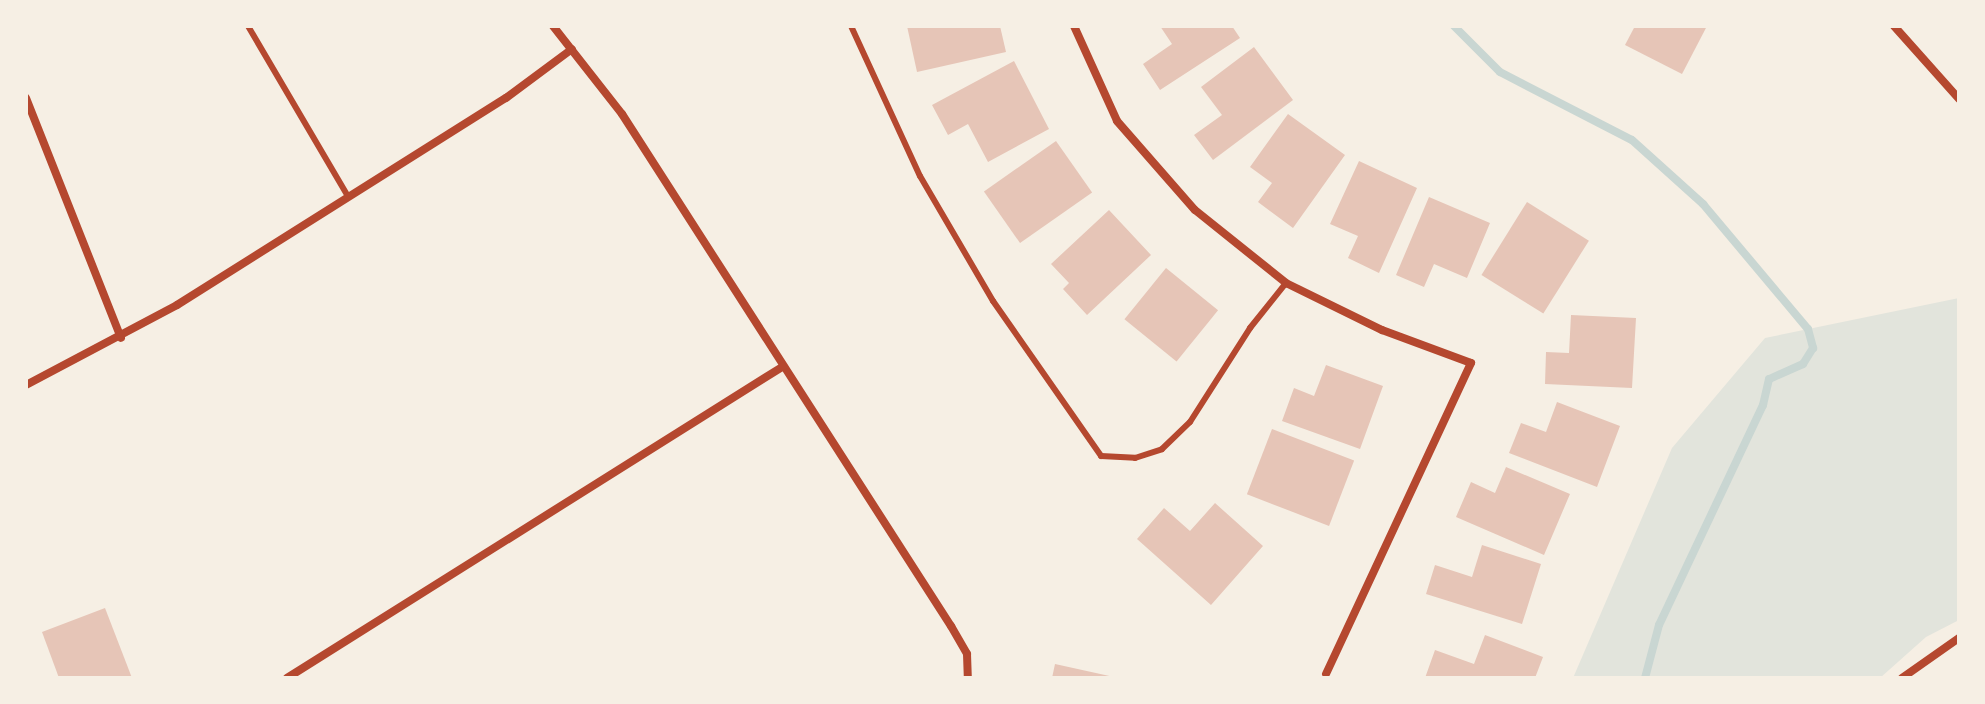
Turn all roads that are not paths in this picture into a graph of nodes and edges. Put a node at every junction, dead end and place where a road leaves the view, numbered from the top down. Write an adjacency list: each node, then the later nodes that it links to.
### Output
1 (248, 26): 9 (lane)
2 (553, 26): 6 (street)
3 (851, 26): 10 (lane)
4 (1074, 26): 10 (street)
5 (1894, 26): 8 (street)
6 (572, 49): 9 (street); 12 (street)
7 (26, 98): 11 (street)
8 (1959, 99)
9 (347, 195): 11 (street)
10 (1286, 283): 15 (street)
11 (121, 338): 13 (street)
12 (782, 367): 16 (street); 17 (street)
13 (26, 385)
14 (1959, 638): 18 (street)
15 (1326, 674)
16 (287, 678)
17 (968, 678)
18 (1902, 678)

